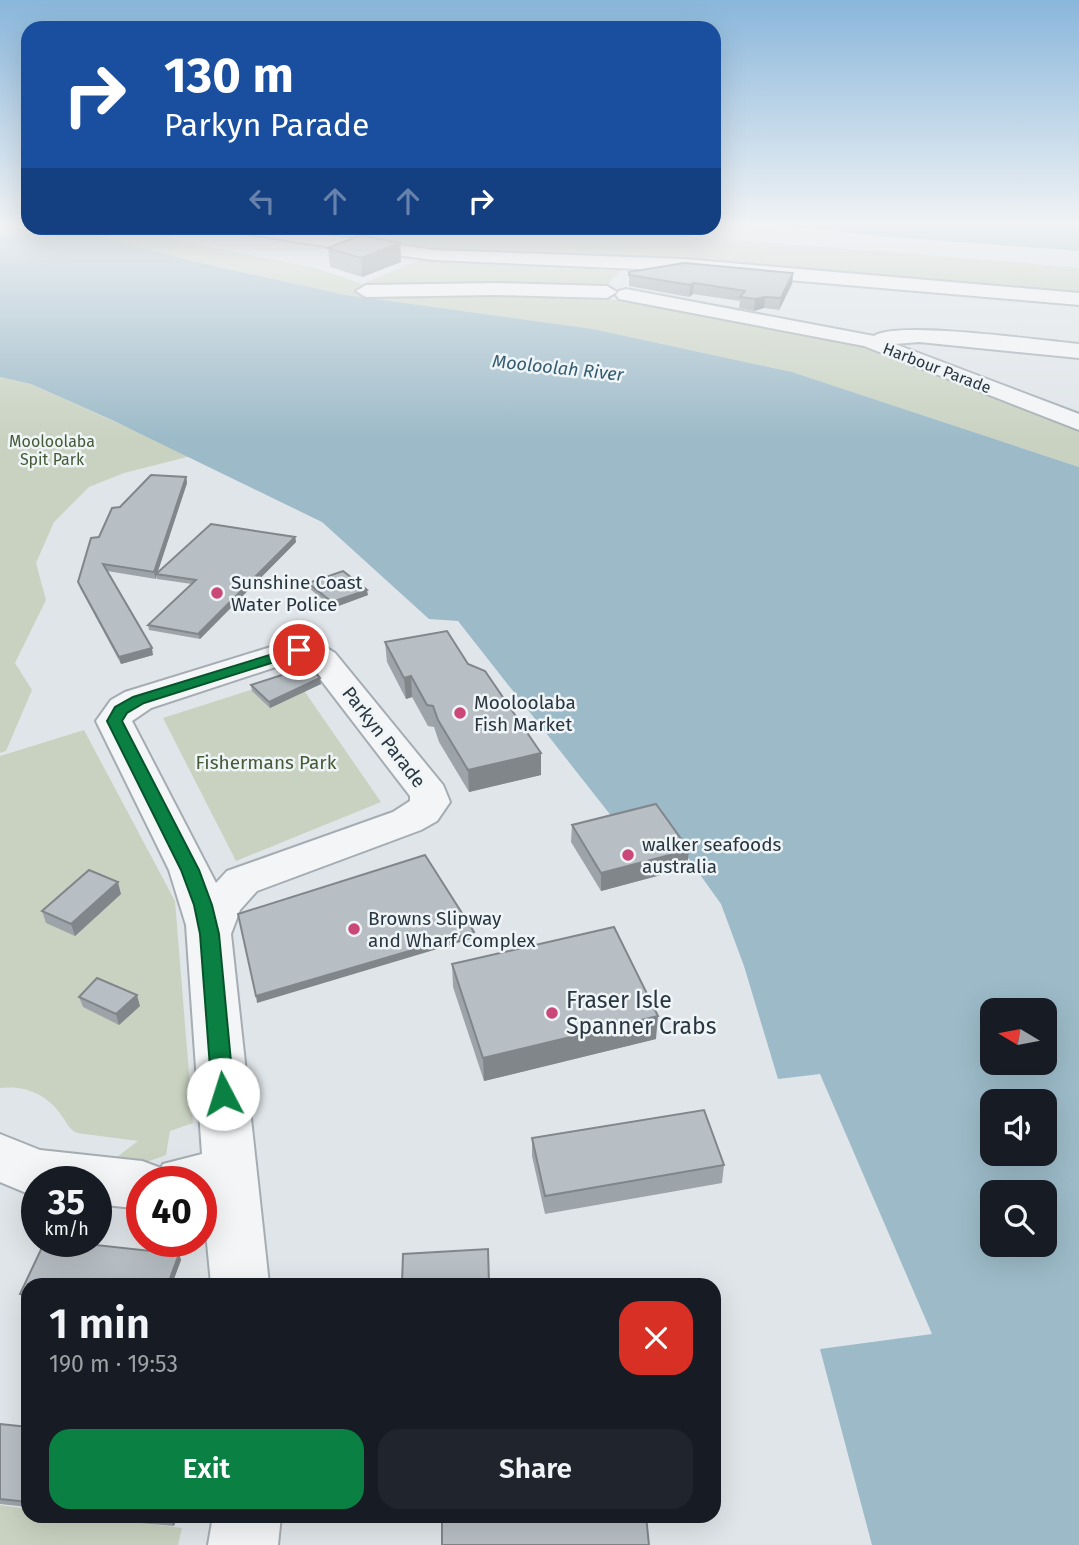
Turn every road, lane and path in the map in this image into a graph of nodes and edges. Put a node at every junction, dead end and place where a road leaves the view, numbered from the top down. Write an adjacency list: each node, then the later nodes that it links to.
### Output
1 (625, 294): 4 (street, Harbour Parade)
2 (1022, 294): 3 (street)
3 (1079, 299)
4 (869, 341): 5 (street); 6 (street, Harbour Parade)
5 (1079, 351)
6 (1079, 423)
7 (190, 870): 8 (street); 8 (street, Parkyn Parade); 9 (street, Parkyn Parade)
8 (242, 881): 9 (street, Parkyn Parade)
9 (209, 934): 11 (street, Parkyn Parade)
10 (0, 1157): 12 (street)
11 (206, 1166)
12 (126, 1183)
13 (217, 1212): 14 (street, Parkyn Parade)
14 (238, 1278)
15 (246, 1523): 16 (street)
16 (243, 1545)

